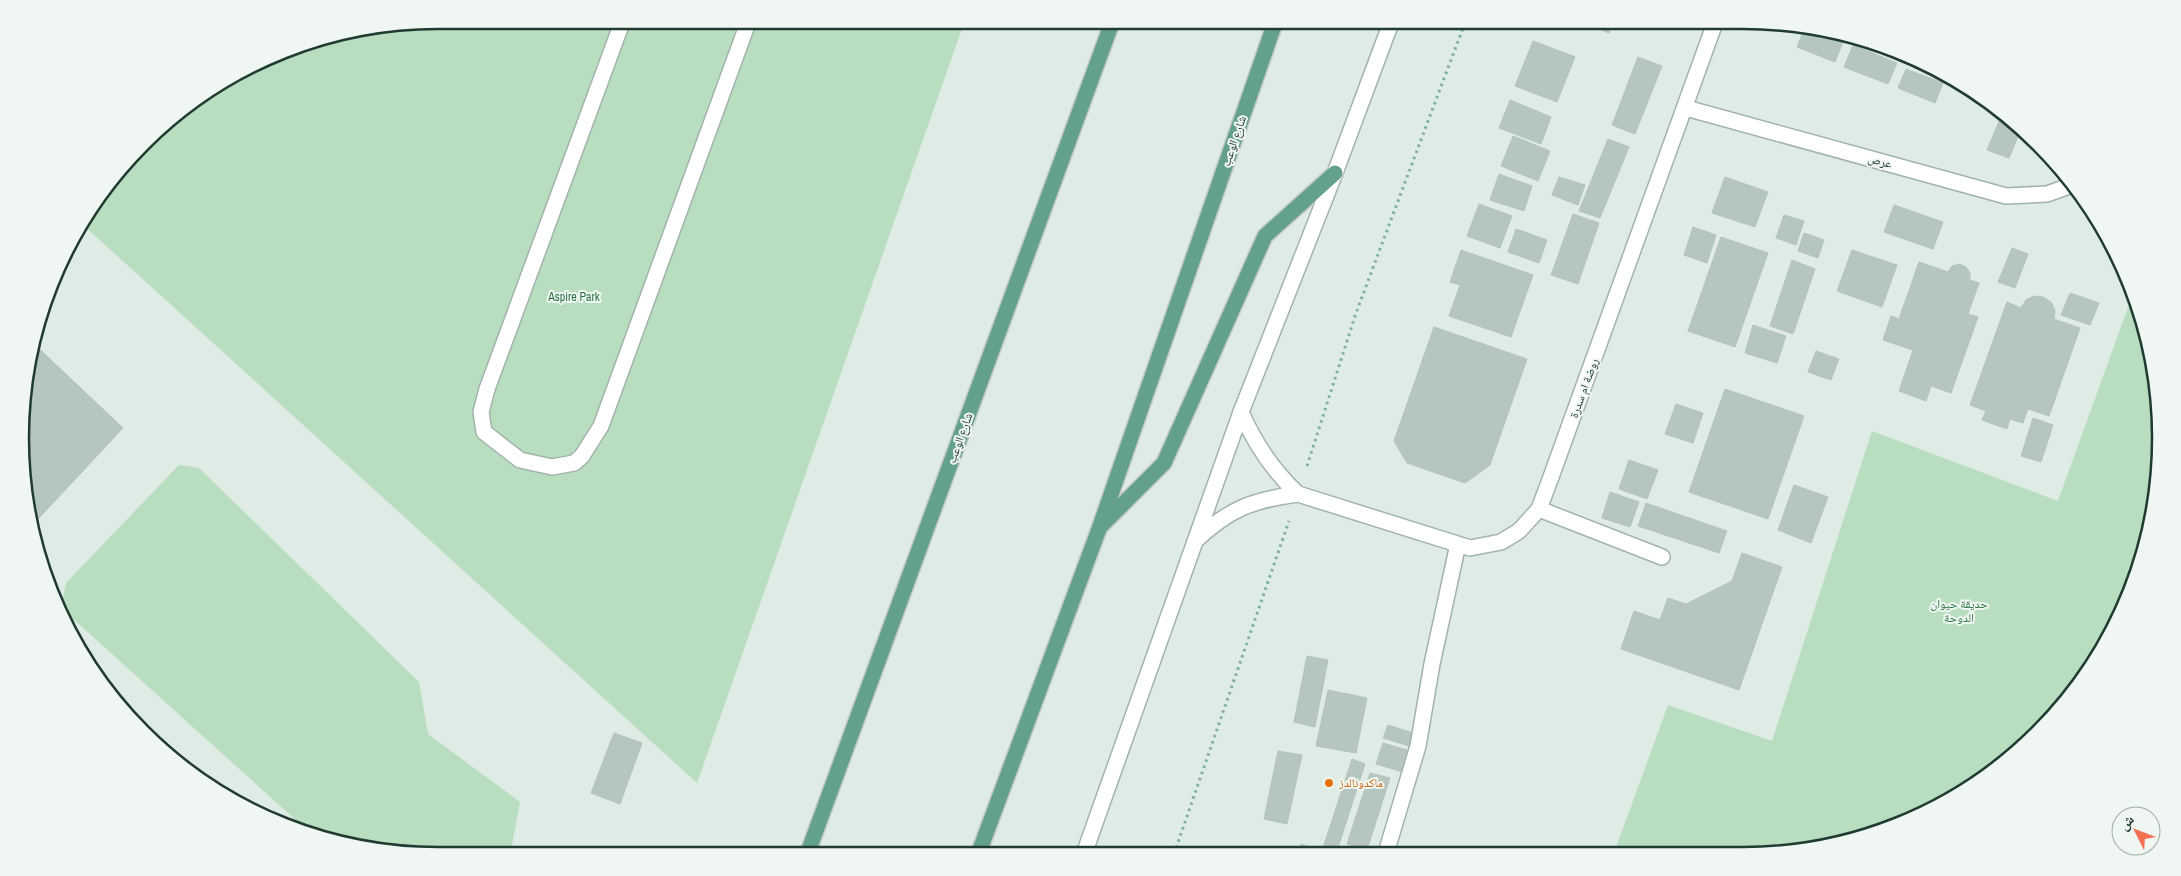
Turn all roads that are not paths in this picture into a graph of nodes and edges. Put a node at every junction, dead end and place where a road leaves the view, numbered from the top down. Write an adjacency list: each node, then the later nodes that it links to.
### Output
1 (620, 29): 2 (street)
2 (746, 29)
3 (1110, 29): 17 (main road, شارع الوعب)
4 (1273, 29): 13 (main road, شارع الوعب)
5 (1389, 29): 8 (street)
6 (1713, 29): 7 (street, روضة ام سدرة)
7 (1686, 108): 9 (street, عرص); 12 (street, روضة ام سدرة)
8 (1335, 173): 10 (street); 13 (main road)
9 (2066, 187)
10 (1241, 412): 11 (street, روضة ام سدرة); 14 (street)
11 (1298, 494): 14 (street, روضة ام سدرة); 15 (street, روضة ام سدرة)
12 (1539, 509): 15 (street, روضة ام سدرة); 16 (street)
13 (1099, 529): 18 (main road, شارع الوعب)
14 (1194, 542): 19 (street)
15 (1458, 544): 20 (street)
16 (1662, 557)
17 (810, 847)
18 (981, 847)
19 (1086, 847)
20 (1388, 847)

